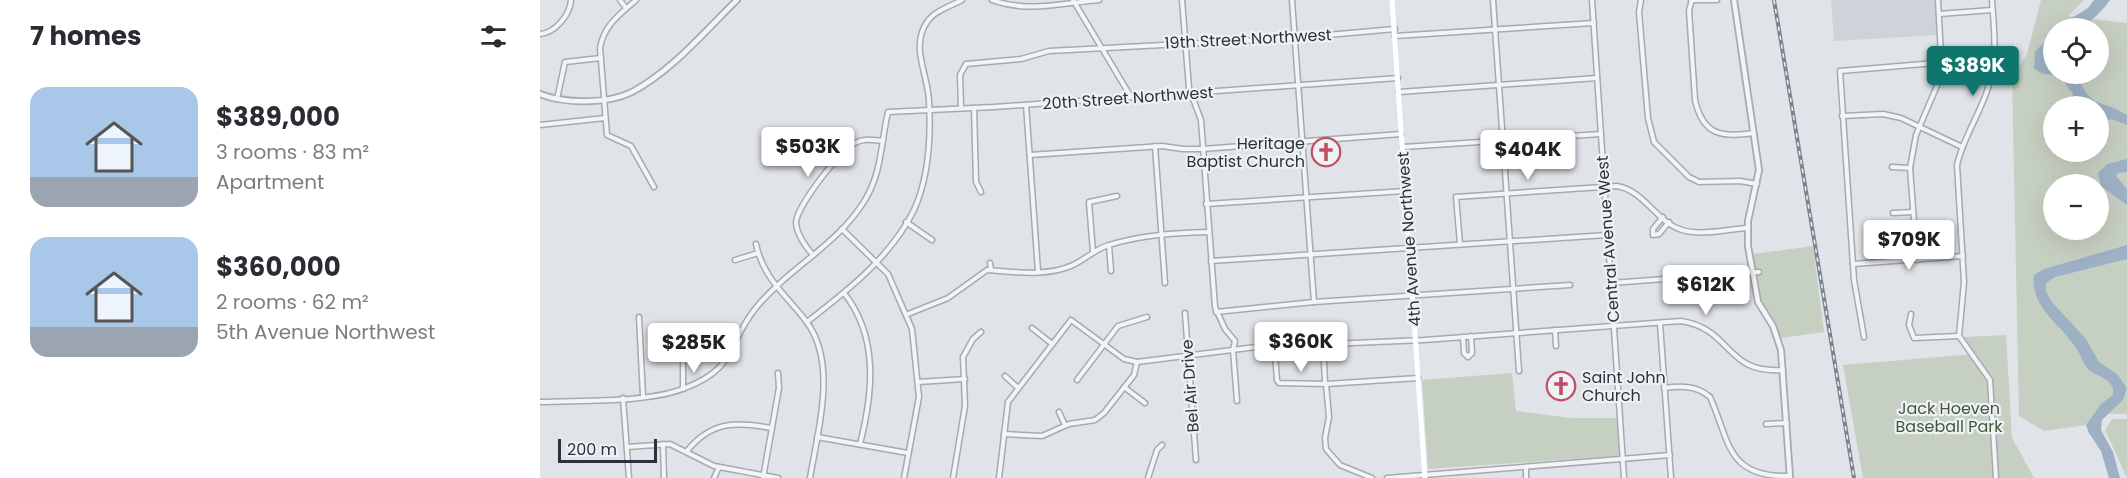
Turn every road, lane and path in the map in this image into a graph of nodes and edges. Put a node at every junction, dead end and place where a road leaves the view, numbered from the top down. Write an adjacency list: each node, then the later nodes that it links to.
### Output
1 (571, 0): 26 (street)
2 (620, 0): 20 (street)
3 (636, 0): 20 (street)
4 (737, 0): 43 (street)
5 (962, 0): 46 (street)
6 (992, 0): 19 (street)
7 (1099, 0): 19 (street)
8 (1182, 0): 29 (street)
9 (1292, 0): 28 (street)
10 (1392, 0): 24 (main road, 4th Avenue Northwest)
11 (1493, 0): 25 (street)
12 (1592, 0): 23 (street, Central Avenue West)
13 (1641, 0): 65 (street)
14 (1691, 0): 15 (street); 52 (street)
15 (1717, 0)
16 (1734, 0): 52 (street)
17 (1938, 0): 22 (street)
18 (1992, 0): 21 (street)
19 (1074, 1): 30 (street)
20 (626, 8): 31 (street)
21 (1992, 10): 22 (street); 32 (street)
22 (1939, 14): 33 (street)
23 (1594, 23): 25 (street); 35 (street, Central Avenue West)
24 (1395, 29): 27 (main road, 4th Avenue Northwest); 28 (street, 19th Street Northwest)
25 (1494, 29): 27 (street); 36 (street)
26 (540, 34)
27 (1395, 36): 34 (main road, 4th Avenue Northwest)
28 (1294, 38): 29 (street, 19th Street Northwest); 37 (street)
29 (1185, 43): 30 (street, 19th Street Northwest); 39 (street)
30 (1102, 48): 41 (street); 45 (street, 19th Street Northwest)
31 (601, 58): 42 (street); 43 (street)
32 (1995, 58): 33 (street); 60 (street)
33 (1943, 61): 48 (street); 51 (street)
34 (1398, 78): 37 (street, 20th Street Northwest); 38 (main road, 4th Avenue Northwest)
35 (1597, 78): 36 (street); 54 (street, Central Avenue West)
36 (1498, 85): 38 (street); 55 (street)
37 (1298, 86): 39 (street, 20th Street Northwest); 57 (street)
38 (1399, 92): 53 (main road, 4th Avenue Northwest)
39 (1190, 93): 41 (street, 20th Street Northwest); 61 (street)
40 (540, 94): 42 (street)
41 (1131, 97): 44 (street, 20th Street Northwest)
42 (554, 98): 43 (street)
43 (603, 98): 49 (street)
44 (1026, 105): 47 (street, 20th Street Northwest); 62 (street)
45 (961, 107): 46 (street, 20th Street Northwest); 47 (street, 20th Street Northwest)
46 (929, 108): 56 (street, 20th Street Northwest); 77 (street)
47 (975, 108): 69 (street)
48 (1842, 116): 51 (street); 100 (street)
49 (605, 118): 50 (street); 66 (street)
50 (540, 125)
51 (1920, 127): 60 (street); 64 (street)
52 (1755, 133): 65 (street)
53 (1402, 134): 57 (street); 59 (main road, 4th Avenue Northwest)
54 (1601, 134): 55 (street); 67 (street, Central Avenue West)
55 (1502, 140): 59 (street); 70 (street)
56 (882, 141): 80 (street); 93 (street)
57 (1302, 142): 61 (street); 72 (street)
58 (1155, 146): 61 (street); 62 (street); 82 (street)
59 (1402, 147): 68 (main road, 4th Avenue Northwest)
60 (1962, 147): 94 (street)
61 (1202, 148): 73 (street)
62 (1030, 155): 102 (street)
63 (1892, 167): 64 (street)
64 (1910, 168): 74 (street)
65 (1758, 185): 79 (street)
66 (654, 187)
67 (1604, 187): 70 (street); 76 (street); 83 (street, Central Avenue West)
68 (1405, 191): 72 (street); 89 (main road, 4th Avenue Northwest)
69 (981, 192)
70 (1506, 193): 85 (street); 87 (street)
71 (1116, 196): 90 (street)
72 (1306, 198): 73 (street); 92 (street)
73 (1206, 204): 81 (street)
74 (1913, 212): 75 (street); 96 (street)
75 (1893, 213)
76 (1663, 217): 78 (street); 78 (street)
77 (906, 222): 84 (street); 97 (street)
78 (1669, 222): 79 (street)
79 (1748, 228): 105 (street)
80 (842, 229): 93 (street); 97 (street)
81 (1209, 232): 82 (street); 98 (street)
82 (1161, 235): 88 (street); 107 (street)
83 (1607, 235): 85 (street); 106 (street, Central Avenue West)
84 (932, 240)
85 (1510, 241): 87 (street); 110 (street)
86 (756, 244): 91 (street)
87 (1460, 244): 89 (street)
88 (1109, 245): 90 (street); 103 (street)
89 (1409, 248): 92 (street); 112 (main road, 4th Avenue Northwest)
90 (1093, 252): 102 (street)
91 (758, 253): 95 (street); 109 (street)
92 (1311, 254): 98 (street); 113 (street)
93 (814, 256): 109 (street)
94 (1963, 256): 96 (street); 128 (street)
95 (735, 260)
96 (1917, 260): 100 (street)
97 (876, 261): 111 (street); 116 (street)
98 (1211, 261): 114 (street)
99 (990, 263): 101 (street)
100 (1853, 264): 130 (street)
101 (991, 270): 102 (street); 116 (street)
102 (1038, 271)
103 (1111, 271)
104 (1759, 272): 105 (street)
105 (1753, 273): 106 (street); 141 (street)
106 (1611, 282): 122 (street, Central Avenue West)
107 (1165, 283)
108 (1570, 285): 110 (street)
109 (777, 286): 120 (street); 153 (street)
110 (1514, 289): 112 (street); 126 (street)
111 (844, 293): 120 (street); 167 (street)
112 (1413, 296): 113 (street); 131 (main road, 4th Avenue Northwest)
113 (1314, 302): 114 (street)
114 (1216, 312): 137 (street)
115 (1185, 313): 138 (street, Bel Air Drive)
116 (908, 314): 148 (street)
117 (1911, 314): 128 (street)
118 (639, 317): 154 (street)
119 (1147, 317): 134 (street)
120 (807, 322): 165 (street)
121 (1660, 323): 122 (street); 141 (street); 152 (street)
122 (1614, 326): 124 (street); 173 (street, Central Avenue West)
123 (1032, 328): 132 (street)
124 (1555, 330): 126 (street); 136 (street)
125 (981, 332): 146 (street)
126 (1516, 333): 127 (street); 142 (street)
127 (1471, 336): 129 (street); 129 (street)
128 (1959, 336): 194 (street)
129 (1464, 337): 131 (street)
130 (1864, 337)
131 (1416, 339): 133 (street); 145 (main road, 4th Avenue Northwest)
132 (1051, 343): 134 (street); 150 (street)
133 (1323, 344): 135 (street); 149 (street)
134 (1103, 345): 140 (street); 147 (street)
135 (1278, 346): 137 (street); 149 (street)
136 (1556, 346)
137 (1233, 350): 138 (street); 156 (street)
138 (1188, 357): 140 (street); 174 (street, Bel Air Drive)
139 (682, 359): 153 (street)
140 (1137, 362): 151 (street)
141 (1783, 370): 160 (street)
142 (1519, 371)
143 (778, 373): 163 (street)
144 (1005, 376): 150 (street)
145 (1418, 378): 149 (street); 178 (main road, 4th Avenue Northwest)
146 (965, 379): 148 (street); 186 (street)
147 (1077, 380)
148 (918, 382): 171 (street)
149 (1326, 383): 189 (street)
150 (1017, 387): 164 (street)
151 (1124, 387): 158 (street); 162 (street)
152 (1664, 388): 172 (street); 179 (street)
153 (683, 389): 154 (street)
154 (643, 396): 155 (street)
155 (623, 398): 157 (street); 169 (street)
156 (1237, 401)
157 (540, 402)
158 (1145, 403)
159 (1059, 412): 162 (street)
160 (1786, 423): 161 (street); 179 (street)
161 (1766, 424)
162 (1065, 425): 164 (street)
163 (772, 428): 170 (street); 177 (street)
164 (1004, 434): 187 (street)
165 (817, 437): 167 (street); 184 (street)
166 (663, 444): 169 (street); 170 (street); 181 (street)
167 (860, 444): 171 (street)
168 (1162, 445): 188 (street)
169 (627, 447): 180 (street)
170 (686, 451): 175 (street)
171 (908, 453): 185 (street)
172 (1670, 455): 173 (street); 193 (street)
173 (1623, 459): 176 (street); 192 (street, Central Avenue West)
174 (1196, 460)
175 (718, 467): 177 (street); 182 (street)
176 (1526, 469): 178 (street); 191 (street)
177 (763, 477): 183 (street)
178 (1425, 477): 190 (street)
179 (1790, 477)
180 (629, 478)
181 (664, 478)
182 (714, 478)
183 (778, 478)
184 (810, 478)
185 (904, 478)
186 (953, 478)
187 (999, 478)
188 (1148, 478)
189 (1372, 478)
190 (1387, 478)
191 (1526, 478)
192 (1624, 478)
193 (1671, 478)
194 (1996, 478)

